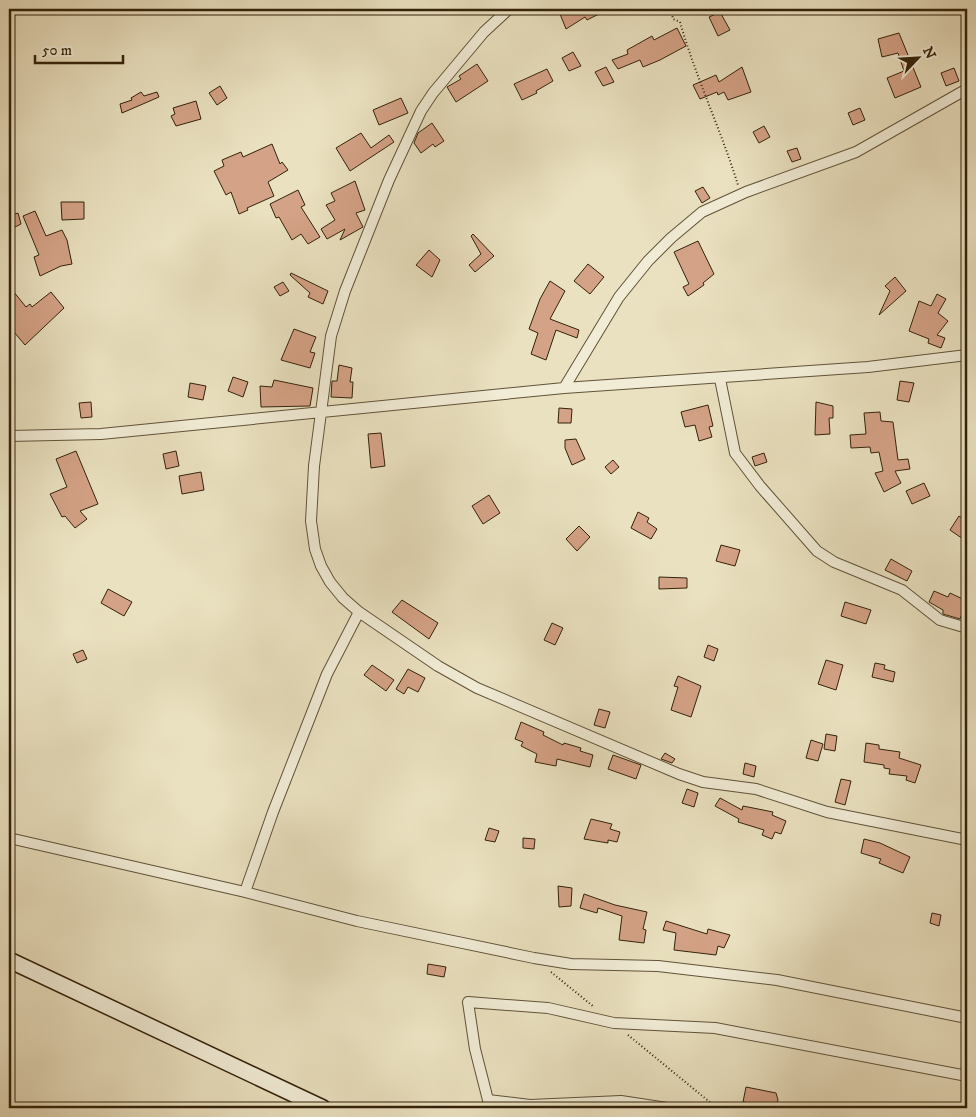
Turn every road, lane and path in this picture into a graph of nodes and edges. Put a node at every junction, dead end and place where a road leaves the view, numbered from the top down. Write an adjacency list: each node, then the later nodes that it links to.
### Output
1 (509, 9): 8 (street)
2 (675, 9): 4 (path)
3 (967, 90): 4 (street)
4 (741, 194): 7 (street)
5 (967, 356): 6 (street)
6 (720, 379): 7 (street); 11 (street)
7 (564, 388): 8 (street)
8 (321, 412): 9 (street); 10 (street)
9 (9, 436)
10 (359, 612): 13 (street); 14 (street)
11 (967, 628)
12 (9, 838): 14 (street)
13 (967, 840)
14 (244, 892): 16 (street)
15 (9, 960): 18 (main road)
16 (967, 1016)
17 (967, 1076): 19 (street)
18 (323, 1108)
19 (667, 1108)

